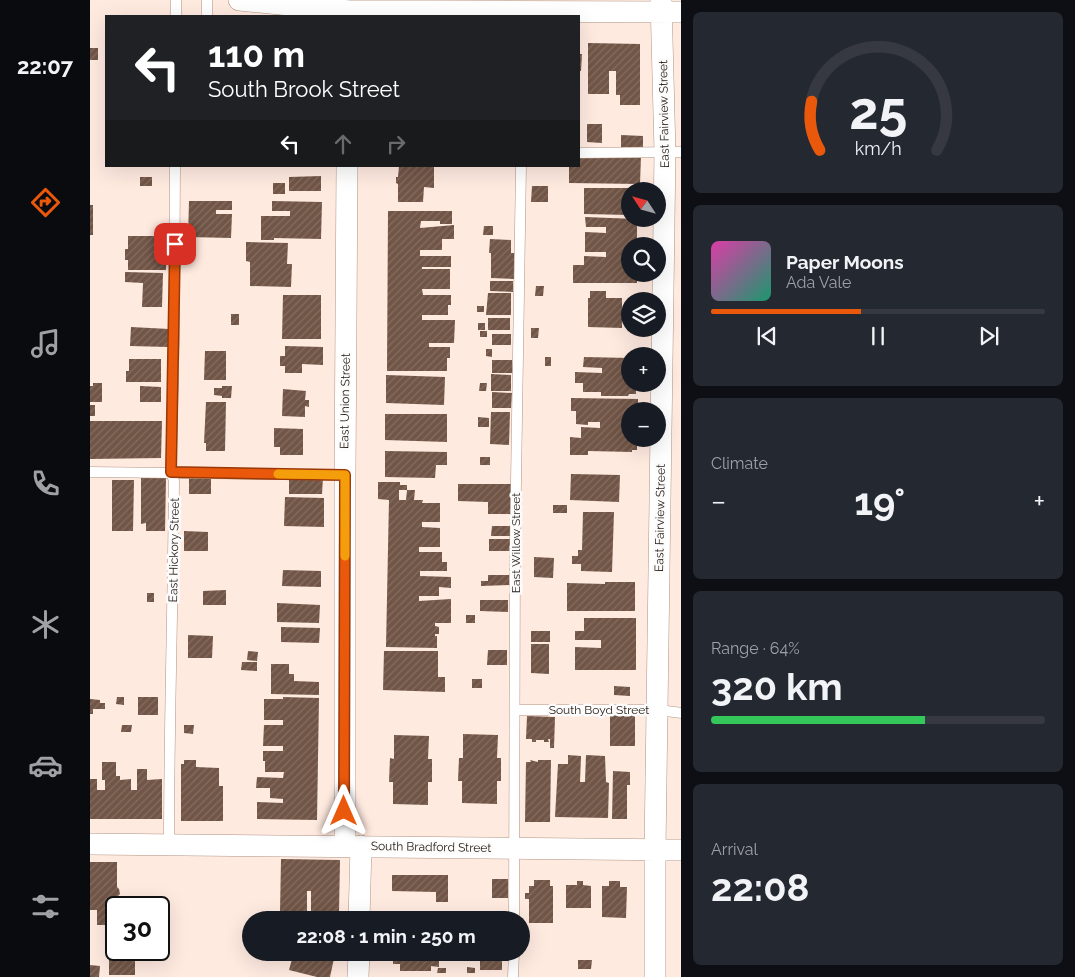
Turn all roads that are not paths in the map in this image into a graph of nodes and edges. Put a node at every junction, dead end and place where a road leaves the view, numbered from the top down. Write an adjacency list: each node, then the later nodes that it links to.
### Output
1 (176, 0): 7 (lane)
2 (207, 0): 8 (lane)
3 (239, 0): 5 (street)
4 (668, 8): 6 (street); 9 (street, East Fairview Street)
5 (350, 9): 6 (street)
6 (522, 9)
7 (176, 15)
8 (206, 15)
9 (673, 152): 10 (lane); 18 (street, East Fairview Street)
10 (580, 153)
11 (175, 167): 15 (lane, East Hickory Street)
12 (347, 167): 16 (street, East Union Street)
13 (521, 167): 17 (lane, East Willow Street)
14 (90, 472): 15 (lane)
15 (171, 472): 16 (lane); 21 (lane, East Hickory Street)
16 (345, 475): 22 (street, East Union Street)
17 (516, 710): 18 (lane, South Boyd Street); 23 (lane, East Willow Street)
18 (658, 710): 19 (lane, South Boyd Street); 24 (street, East Fairview Street)
19 (681, 713)
20 (90, 844): 21 (street, South Bradford Street)
21 (169, 845): 22 (street, South Bradford Street)
22 (353, 846): 23 (street, South Bradford Street); 26 (street, East Union Street)
23 (515, 848): 24 (street, South Bradford Street); 27 (lane, East Willow Street)
24 (655, 850): 25 (street, South Bradford Street); 32 (street, East Fairview Street)
25 (681, 850)
26 (358, 911)
27 (514, 911)
28 (359, 961): 30 (street)
29 (514, 961): 31 (lane)
30 (358, 977)
31 (514, 977)
32 (655, 977)

